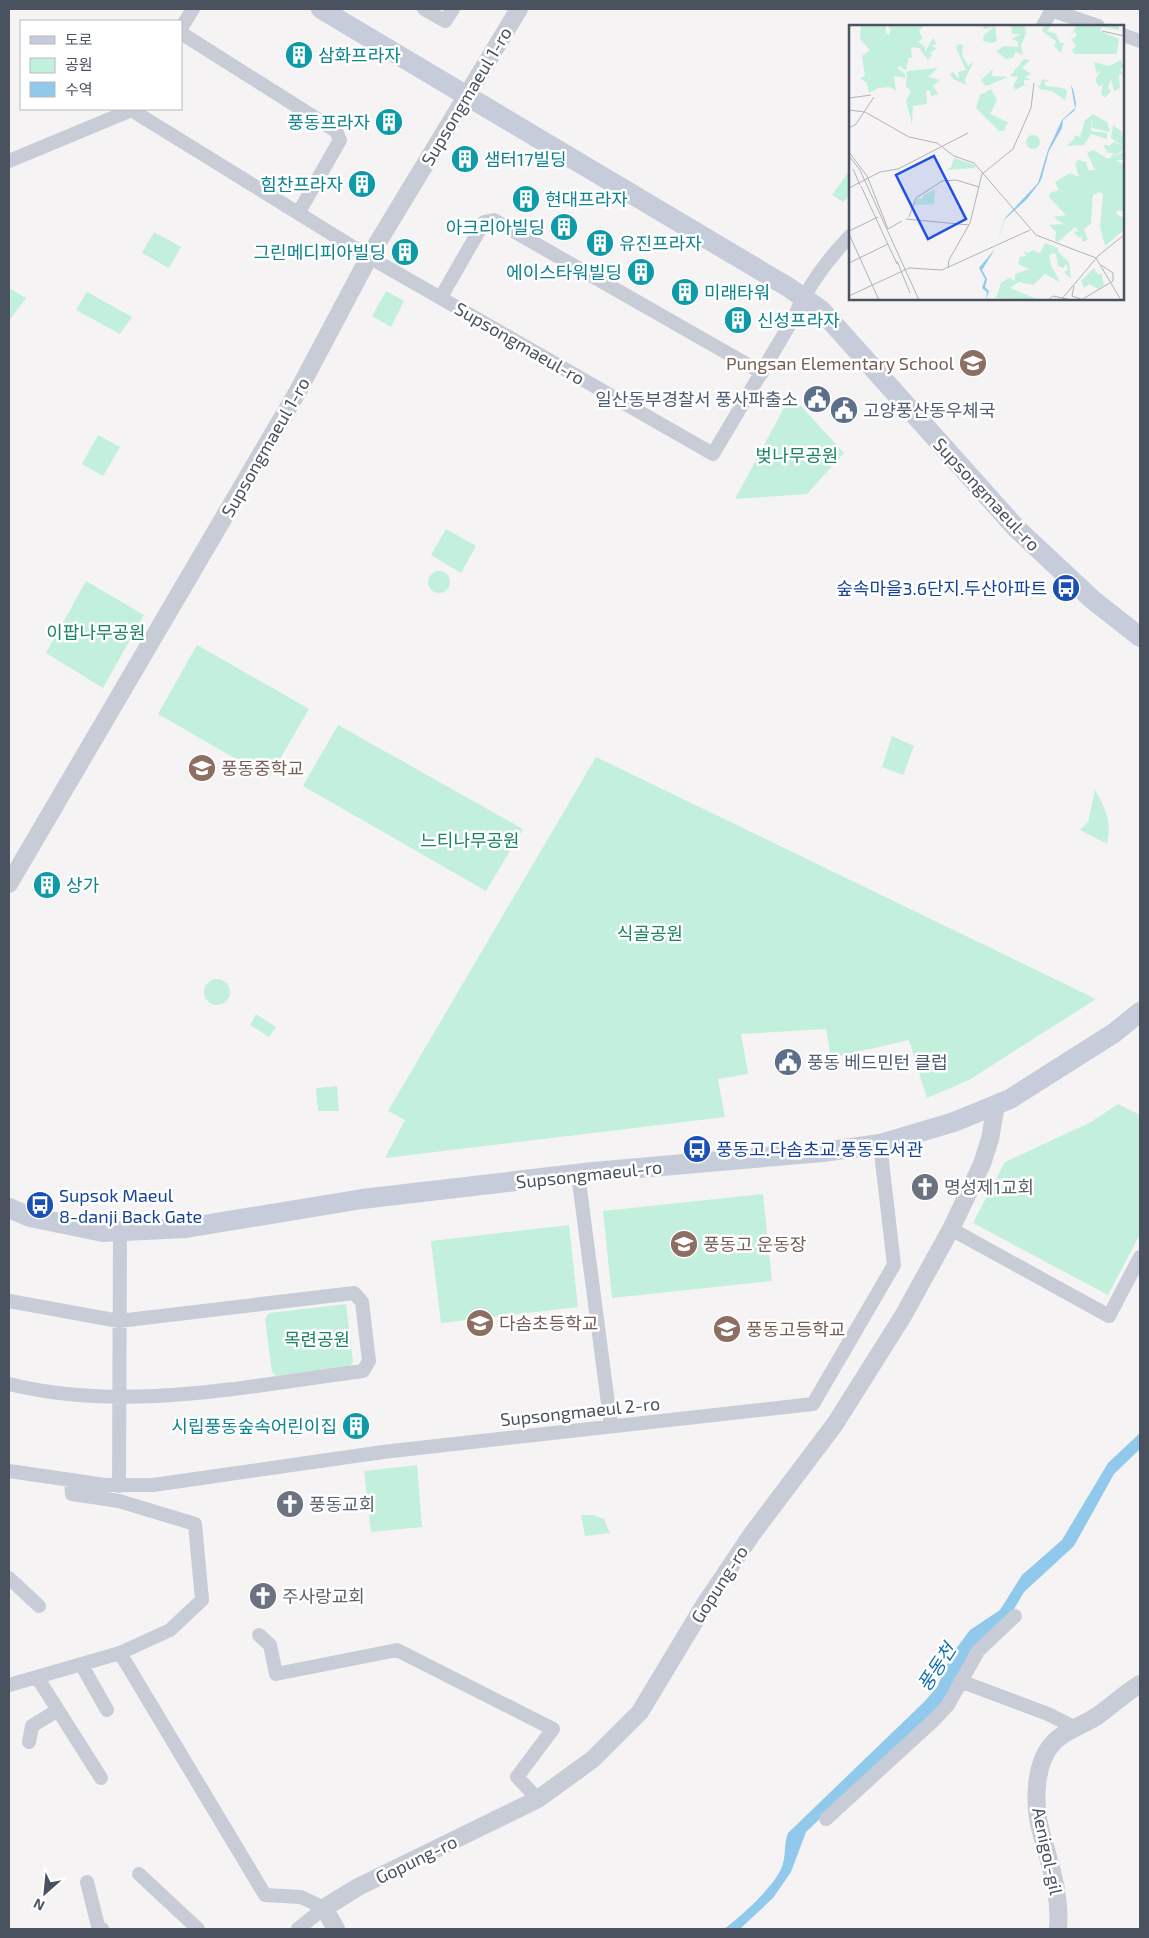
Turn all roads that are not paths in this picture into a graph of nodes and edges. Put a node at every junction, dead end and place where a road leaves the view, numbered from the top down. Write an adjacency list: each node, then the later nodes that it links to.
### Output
1 (193, 9): 9 (street)
2 (321, 9): 13 (main road, Supsongmaeul-ro)
3 (424, 9): 4 (street)
4 (453, 9)
5 (519, 9): 13 (street, Supsongmaeul 1-ro)
6 (1051, 10): 7 (street); 8 (street)
7 (1044, 25)
8 (1095, 25)
9 (182, 26)
10 (182, 34): 16 (street)
11 (1124, 35): 12 (street)
12 (1140, 41)
13 (467, 96): 18 (street, Supsongmaeul 1-ro); 20 (main road, Supsongmaeul-ro)
14 (133, 110): 15 (street); 16 (street)
15 (9, 160)
16 (299, 212): 18 (street)
17 (849, 237): 20 (street, Supsongmaeul-ro)
18 (369, 257): 19 (street); 23 (street, Supsongmaeul 1-ro)
19 (441, 297): 21 (street, Supsongmaeul-ro); 21 (street, Supsongmaeul-ro)
20 (802, 297): 21 (street, Supsongmaeul-ro); 22 (main road, Supsongmaeul-ro)
21 (762, 373)
22 (1140, 636)
23 (9, 884)
24 (1140, 1012): 25 (main road, Supsongmaeul-ro)
25 (996, 1105): 26 (main road, Supsongmaeul-ro); 29 (street, Gopung-ro)
26 (880, 1144): 27 (main road, Supsongmaeul-ro); 36 (street, Supsongmaeul 2-ro)
27 (578, 1174): 30 (main road, Supsongmaeul-ro); 36 (street)
28 (9, 1208): 30 (main road, Supsongmaeul-ro)
29 (951, 1229): 31 (street); 55 (street, Gopung-ro)
30 (120, 1231): 33 (street)
31 (1140, 1257)
32 (9, 1301): 33 (street)
33 (119, 1322): 35 (street); 35 (street)
34 (9, 1384): 35 (street)
35 (118, 1398): 39 (street)
36 (611, 1426): 39 (street, Supsongmaeul 2-ro)
37 (9, 1471): 38 (street, Supsongmaeul 2-ro)
38 (71, 1480): 39 (street, Supsongmaeul 2-ro); 44 (street)
39 (119, 1486)
40 (9, 1578): 41 (street)
41 (39, 1606)
42 (1016, 1616): 47 (street)
43 (259, 1635): 55 (street)
44 (120, 1652): 45 (street); 59 (street)
45 (81, 1664): 46 (street); 51 (street)
46 (37, 1677): 49 (street); 50 (street)
47 (960, 1681): 52 (street); 56 (street)
48 (1140, 1684): 52 (street, Aenigol-gil)
49 (9, 1685)
50 (58, 1710): 53 (street); 54 (street)
51 (107, 1710)
52 (1076, 1728): 64 (street, Aenigol-gil)
53 (29, 1742)
54 (102, 1778)
55 (538, 1799): 59 (street, Gopung-ro)
56 (826, 1819)
57 (139, 1874): 61 (street)
58 (87, 1882): 60 (street)
59 (324, 1908): 62 (street, Gopung-ro); 63 (street)
60 (102, 1929)
61 (198, 1929)
62 (298, 1929)
63 (336, 1929)
64 (1058, 1929)

